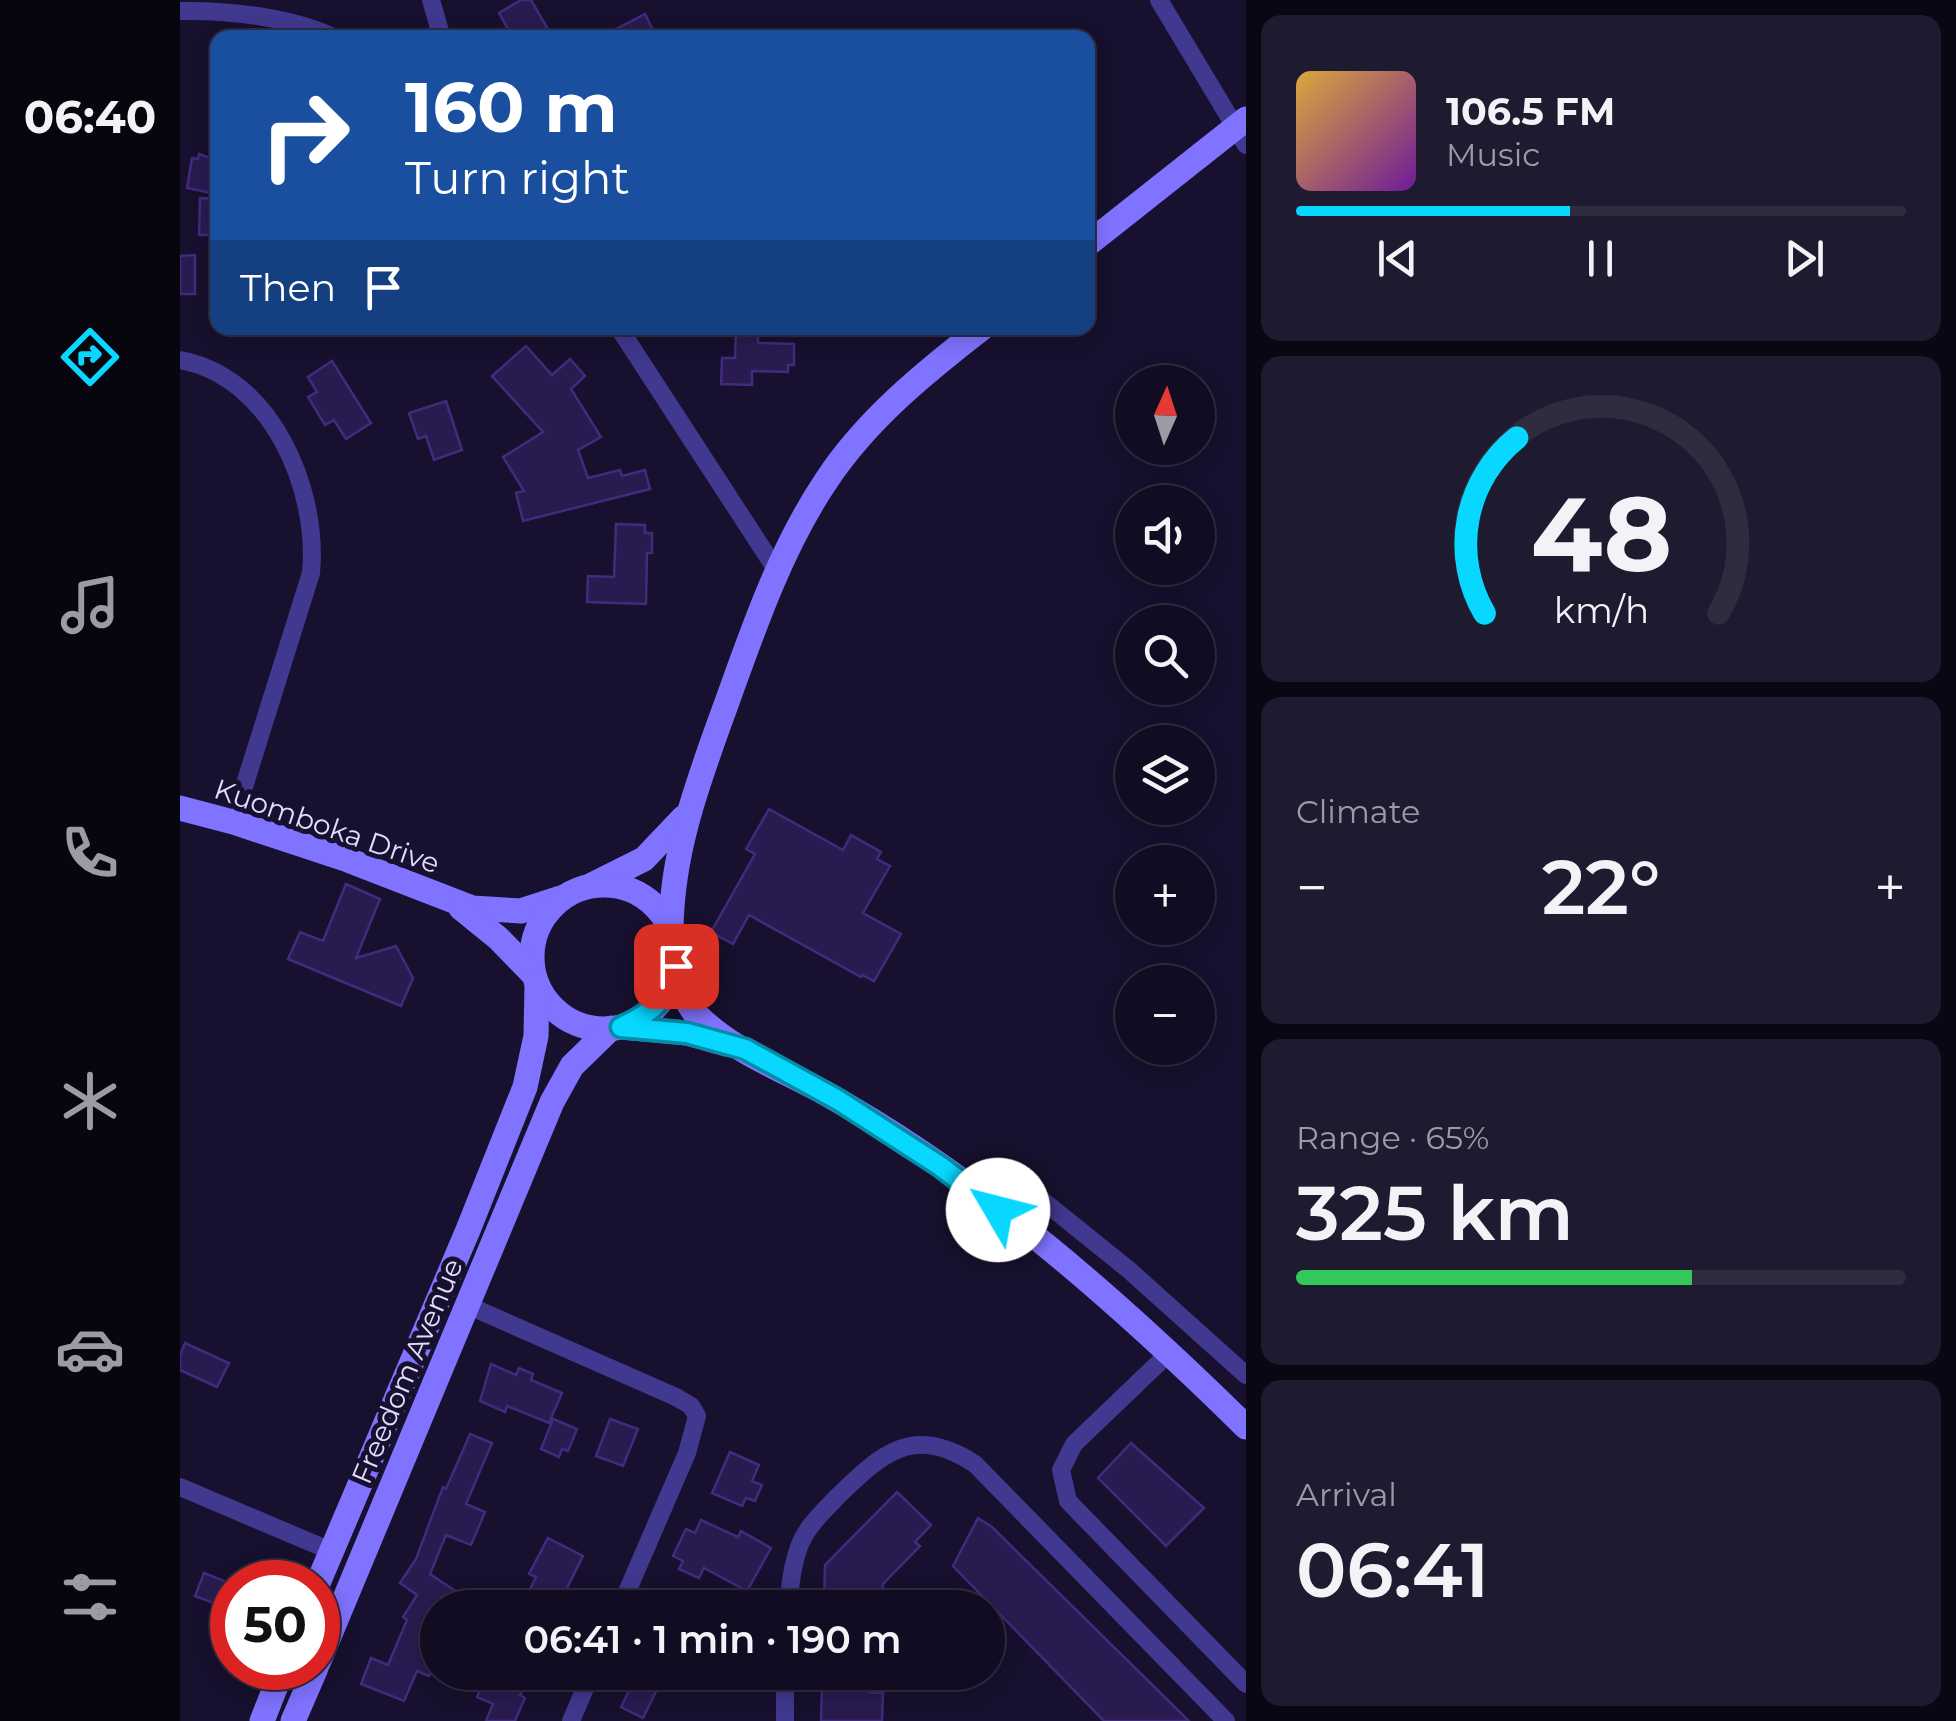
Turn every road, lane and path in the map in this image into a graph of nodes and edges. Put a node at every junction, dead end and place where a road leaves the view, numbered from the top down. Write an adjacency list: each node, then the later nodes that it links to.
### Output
1 (431, 0): 5 (street)
2 (1160, 0): 6 (street)
3 (180, 11): 4 (street)
4 (308, 30)
5 (440, 30)
6 (1242, 130): 7 (main road)
7 (1095, 239)
8 (623, 335): 11 (street)
9 (973, 335): 11 (main road)
10 (180, 360): 14 (street)
11 (777, 571): 13 (main road)
12 (180, 808): 14 (main road, Kuomboka Drive)
13 (687, 812): 15 (main road); 17 (main road)
14 (233, 822): 16 (main road, Kuomboka Drive)
15 (577, 891): 16 (main road); 17 (main road); 19 (main road)
16 (453, 902): 19 (main road)
17 (670, 929): 18 (main road)
18 (676, 966): 20 (main road); 21 (main road)
19 (535, 979): 20 (main road); 26 (main road, Freedom Avenue)
20 (616, 1028): 21 (main road); 25 (main road, Freedom Avenue)
21 (745, 1049): 22 (main road)
22 (971, 1190): 23 (street); 24 (main road)
23 (1129, 1270): 24 (street); 28 (street)
24 (1107, 1298): 27 (main road)
25 (467, 1305): 30 (main road, Freedom Avenue); 34 (street)
26 (417, 1350): 30 (main road); 32 (main road, Freedom Avenue)
27 (1168, 1353): 29 (main road); 37 (street)
28 (1246, 1375)
29 (1246, 1427)
30 (401, 1464): 36 (main road, Freedom Avenue)
31 (180, 1488): 32 (street)
32 (331, 1550): 33 (main road, Freedom Avenue)
33 (327, 1560)
34 (628, 1590)
35 (791, 1590): 46 (street)
36 (340, 1610)
37 (1246, 1684)
38 (275, 1690): 42 (main road)
39 (306, 1690): 43 (main road, Freedom Avenue)
40 (584, 1690): 44 (street)
41 (785, 1690): 45 (street)
42 (262, 1721)
43 (293, 1721)
44 (571, 1721)
45 (784, 1721)
46 (1226, 1721)

